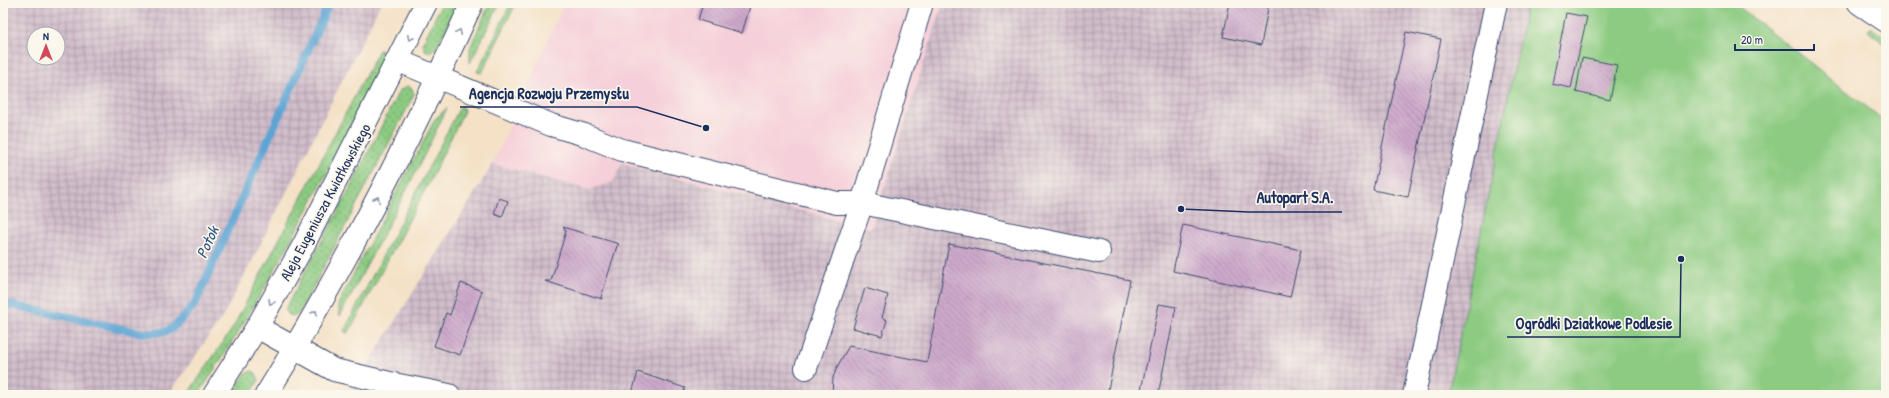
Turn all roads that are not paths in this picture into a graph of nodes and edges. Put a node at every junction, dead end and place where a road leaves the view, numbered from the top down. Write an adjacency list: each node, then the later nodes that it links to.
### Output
1 (426, 3): 7 (street, Aleja Eugeniusza Kwiatkowskiego, one-way to 7)
2 (472, 3): 8 (street, one-way to 2)
3 (922, 3): 9 (street)
4 (1496, 3): 17 (street)
5 (1860, 3): 6 (street)
6 (1886, 21)
7 (399, 61): 8 (street); 11 (street, Aleja Eugeniusza Kwiatkowskiego, one-way to 11)
8 (438, 78): 9 (street); 12 (street, one-way to 8)
9 (862, 203): 10 (street); 13 (street)
10 (1099, 252)
11 (257, 327): 12 (street); 14 (street, Aleja Eugeniusza Kwiatkowskiego)
12 (294, 349): 15 (street); 16 (street)
13 (806, 368)
14 (214, 395)
15 (266, 395)
16 (449, 395)
17 (1414, 395)

